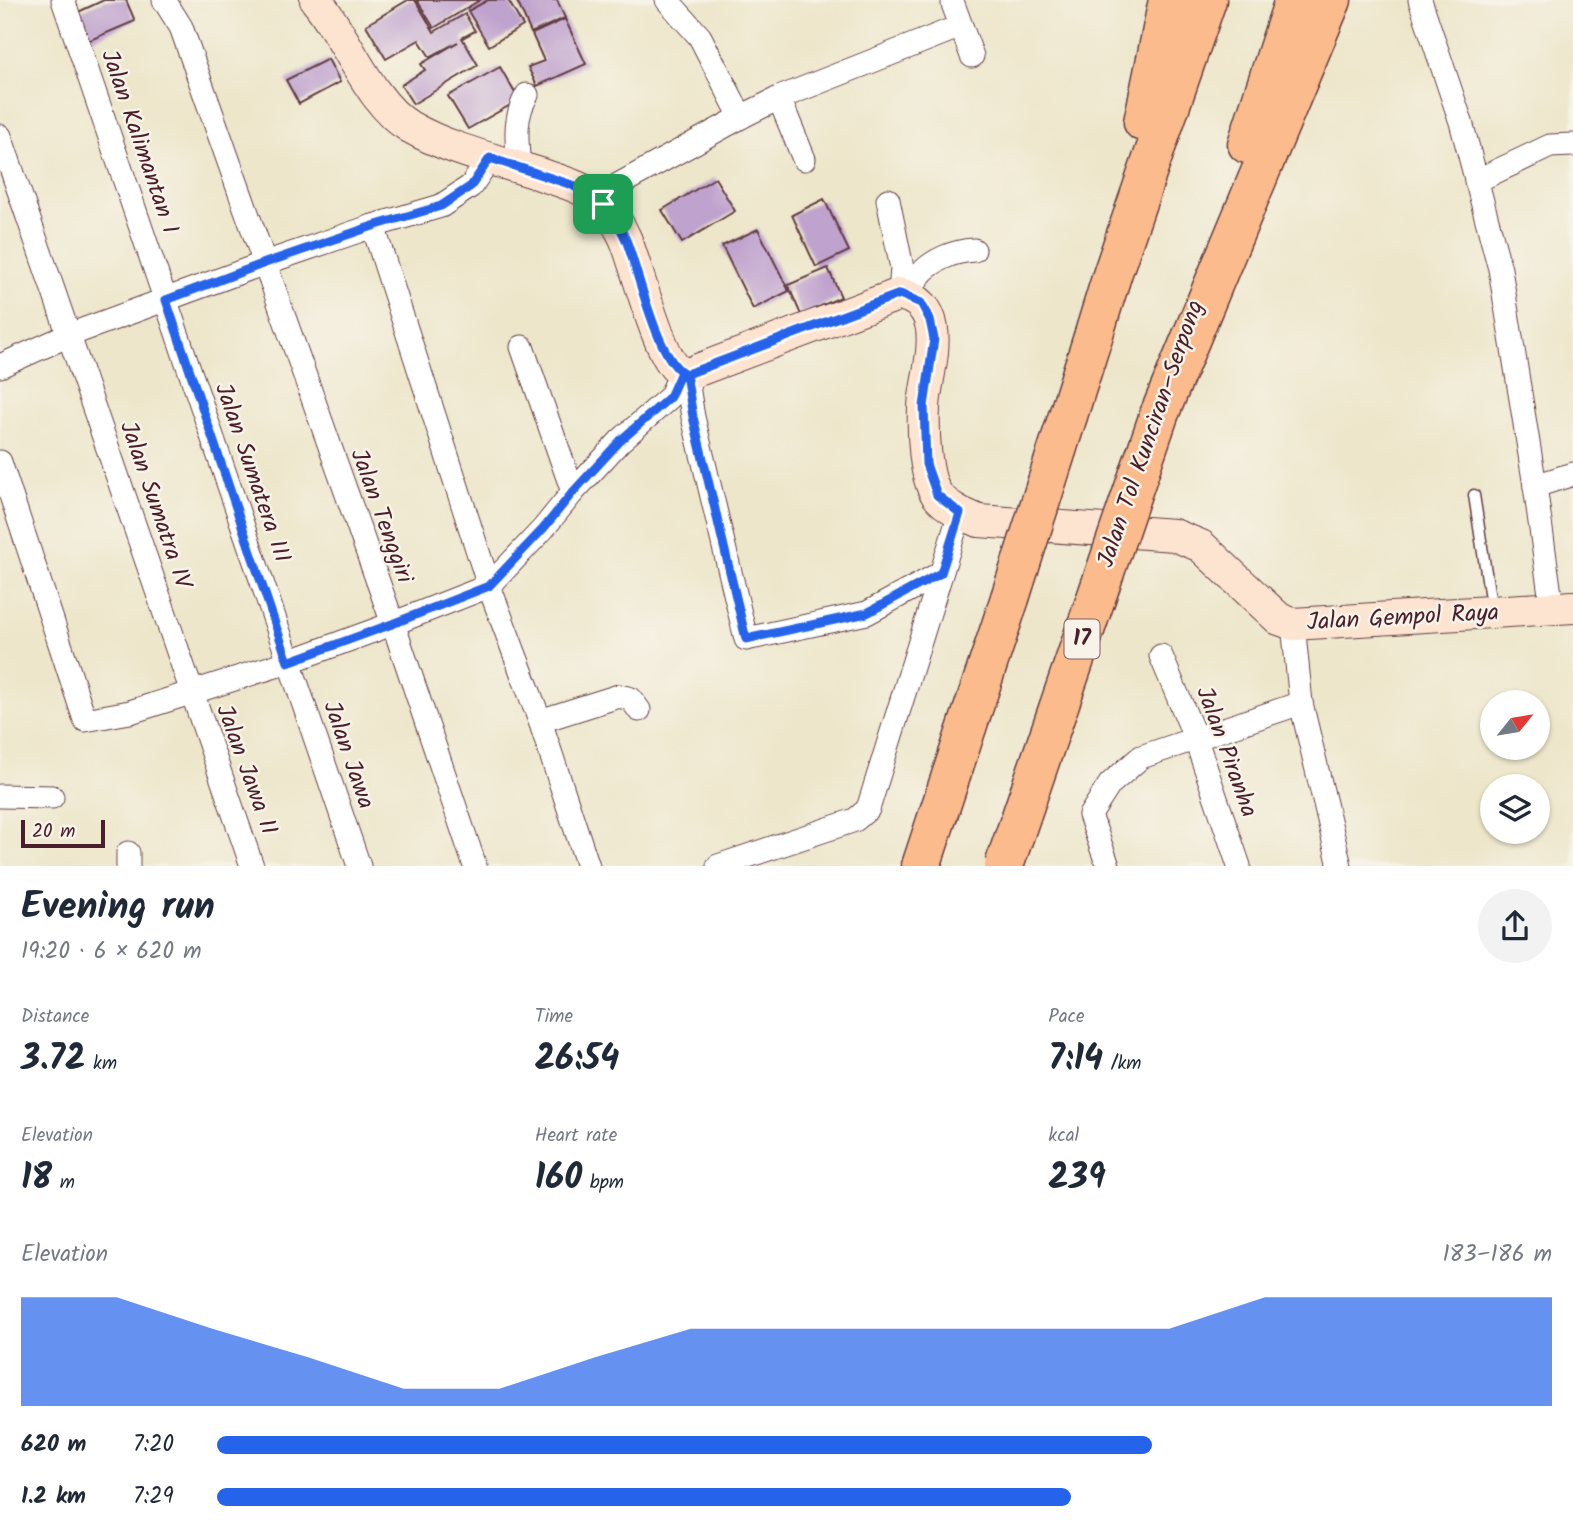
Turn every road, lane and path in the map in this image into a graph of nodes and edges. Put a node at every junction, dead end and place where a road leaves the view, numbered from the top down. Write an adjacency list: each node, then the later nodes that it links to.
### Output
1 (63, 0): 26 (street, Jalan Kalimantan I)
2 (164, 0): 23 (street, Jalan Tenggiri)
3 (316, 0): 17 (street)
4 (667, 0): 13 (street)
5 (1168, 0): 24 (highway)
6 (1207, 0): 24 (highway)
7 (1294, 0): 31 (highway, Jalan Tol Kunciran–Serpong / 17)
8 (1332, 0): 31 (highway)
9 (1420, 0): 18 (street)
10 (972, 57): 12 (street)
11 (527, 95): 17 (street)
12 (779, 98): 13 (street); 16 (street)
13 (741, 117): 20 (street)
14 (0, 136): 27 (street, Jalan Sumatra IV)
15 (1573, 145): 18 (street)
16 (804, 159)
17 (505, 163): 20 (street); 21 (street)
18 (1476, 181): 34 (street)
19 (888, 200): 25 (street)
20 (603, 204): 30 (street)
21 (373, 226): 23 (street); 39 (street)
22 (974, 250): 25 (street)
23 (265, 263): 26 (street); 42 (street, Jalan Tenggiri)
24 (1113, 272): 58 (highway, bridge)
25 (905, 295): 30 (street); 37 (street, Jalan Gempol Raya)
26 (166, 300): 27 (street); 45 (street, Jalan Sumatera III)
27 (69, 335): 29 (street); 46 (street, Jalan Sumatra IV)
28 (522, 347): 35 (street)
29 (0, 366)
30 (684, 373): 35 (street); 38 (street)
31 (1160, 411): 59 (highway, Jalan Tol Kunciran–Serpong / 17, bridge)
32 (0, 462): 46 (street)
33 (1573, 474): 34 (street)
34 (1535, 486): 40 (street)
35 (573, 492): 39 (street)
36 (1474, 495): 41 (lane)
37 (960, 513): 38 (street); 43 (street, Jalan Gempol Raya)
38 (941, 573): 57 (street)
39 (489, 586): 42 (street); 49 (street)
40 (1562, 608): 41 (street, Jalan Gempol Raya)
41 (1492, 613): 43 (street, Jalan Gempol Raya)
42 (392, 624): 45 (street); 55 (street, Jalan Tenggiri)
43 (1293, 624): 47 (street)
44 (1161, 656): 50 (street, Jalan Piranha)
45 (288, 662): 46 (street); 54 (street, Jalan Jawa)
46 (190, 691): 53 (street, Jalan Jawa II)
47 (1301, 703): 50 (street); 62 (street)
48 (639, 710): 49 (street)
49 (540, 721): 56 (street)
50 (1195, 737): 60 (street); 61 (street, Jalan Piranha)
51 (0, 796): 52 (street)
52 (52, 797)
53 (252, 866)
54 (359, 866)
55 (475, 866)
56 (588, 866)
57 (718, 866)
58 (921, 866)
59 (1004, 866)
60 (1108, 866)
61 (1239, 866)
62 (1340, 866)

